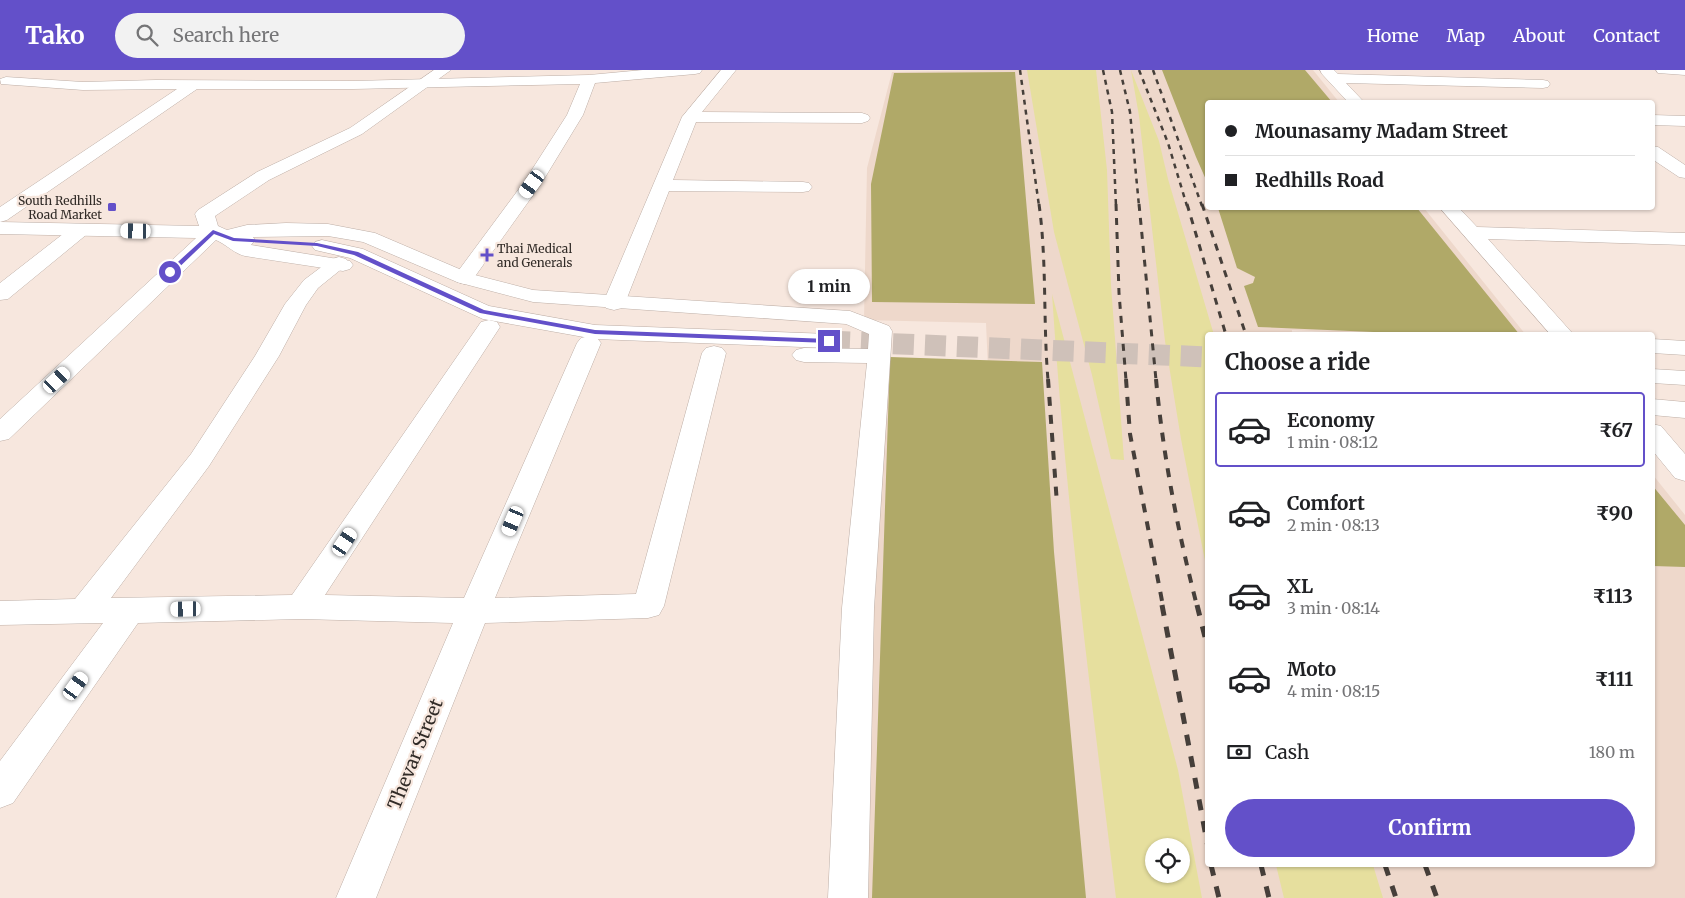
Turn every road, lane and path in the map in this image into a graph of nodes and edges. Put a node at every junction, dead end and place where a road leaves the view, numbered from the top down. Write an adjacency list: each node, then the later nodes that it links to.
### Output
1 (28, 70): 9 (street)
2 (444, 70): 10 (street)
3 (695, 70): 8 (street)
4 (729, 70): 14 (street)
5 (1663, 70): 6 (street)
6 (1685, 71)
7 (1330, 74): 11 (street); 13 (street)
8 (589, 78): 10 (street); 30 (street)
9 (3, 83): 12 (street)
10 (424, 83): 12 (street); 27 (street)
11 (1543, 84)
12 (192, 85): 23 (street)
13 (1354, 100)
14 (690, 117): 15 (street); 20 (street)
15 (862, 118)
16 (1655, 120): 17 (street)
17 (1685, 121)
18 (1655, 153): 19 (street)
19 (1685, 173)
20 (662, 185): 21 (street); 32 (street)
21 (803, 187)
22 (1451, 210): 26 (street)
23 (0, 216)
24 (0, 228): 25 (street)
25 (79, 231): 27 (street); 31 (street)
26 (1472, 233): 28 (street); 34 (street)
27 (224, 236): 29 (street); 30 (street); 35 (street); 45 (street)
28 (1685, 239)
29 (339, 263): 33 (street); 51 (street)
30 (464, 278): 32 (street)
31 (0, 294)
32 (614, 303): 40 (street)
33 (489, 327): 36 (street); 48 (street)
34 (1560, 332)
35 (829, 341)
36 (589, 343): 39 (street); 50 (street, Thevar Street)
37 (1655, 346): 38 (street)
38 (1685, 348)
39 (714, 353): 40 (street); 50 (street)
40 (880, 356): 55 (street)
41 (1655, 376): 42 (street)
42 (1685, 378)
43 (1655, 407): 44 (street)
44 (1685, 410)
45 (0, 434)
46 (1655, 436): 47 (street)
47 (1685, 472)
48 (300, 607): 49 (street); 50 (street)
49 (130, 610): 51 (street); 53 (street)
50 (474, 610): 54 (street, Thevar Street)
51 (83, 612): 52 (street)
52 (0, 613)
53 (0, 791)
54 (356, 898)
55 (848, 898)

